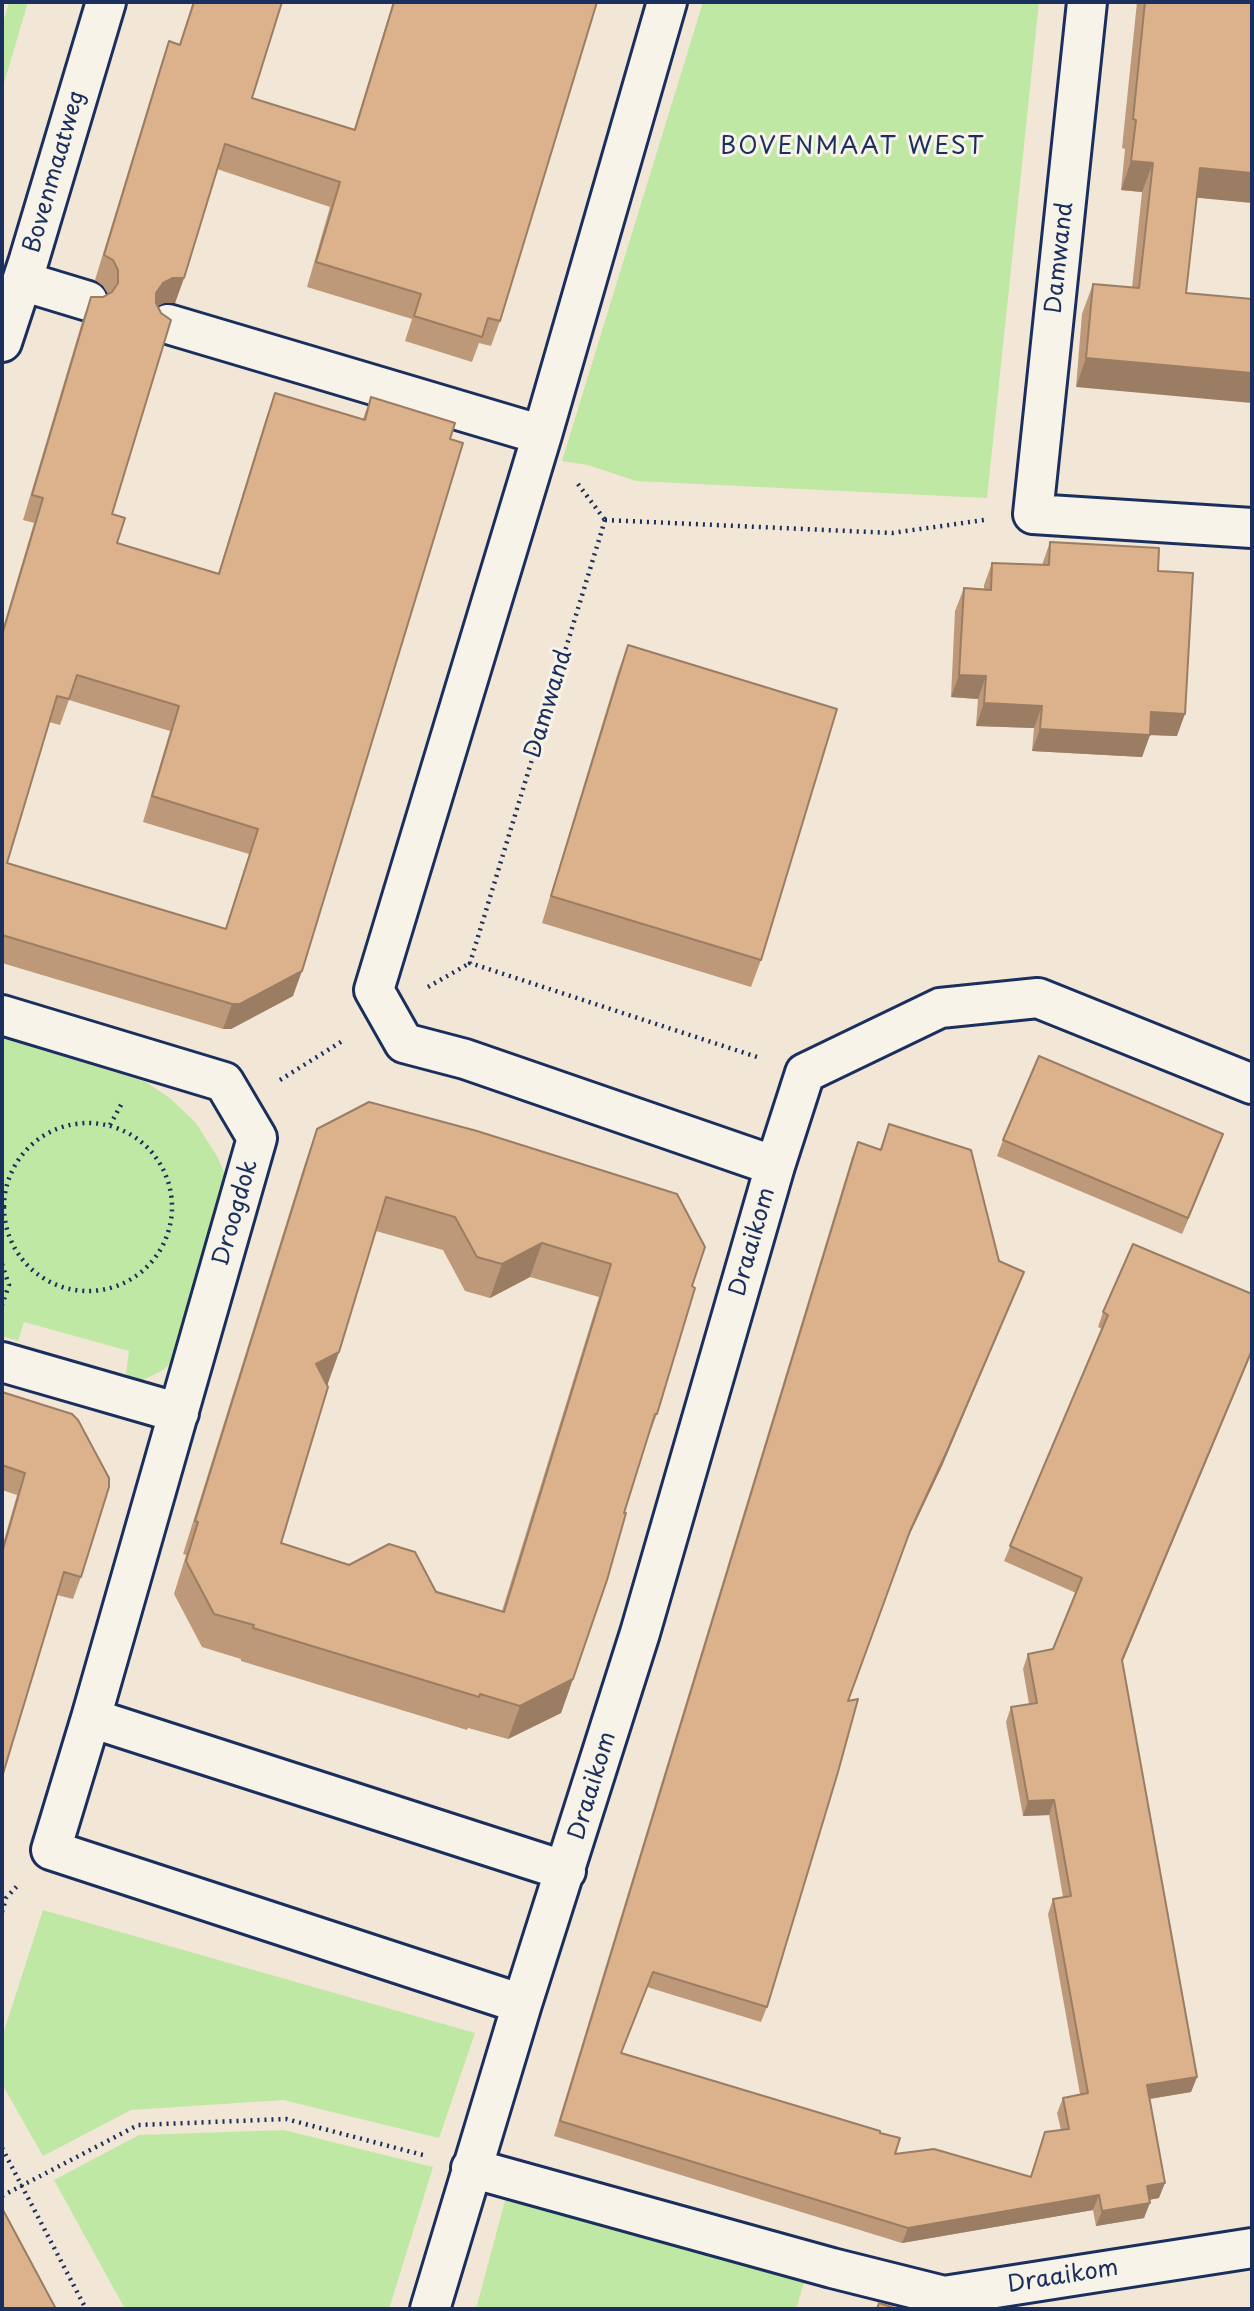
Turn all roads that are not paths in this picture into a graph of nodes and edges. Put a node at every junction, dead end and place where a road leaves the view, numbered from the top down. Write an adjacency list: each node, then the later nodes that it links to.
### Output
1 (106, 2): 4 (street, Bovenmaatweg)
2 (667, 2): 8 (street)
3 (1087, 2): 9 (street, Damwand)
4 (22, 281): 5 (street); 7 (street, Bovenmaatweg)
5 (89, 301)
6 (168, 324): 8 (street)
7 (2, 342)
8 (542, 435): 12 (street)
9 (1252, 528)
10 (2, 1015): 14 (street, Droogdok)
11 (1252, 1084): 12 (street, Draaikom)
12 (775, 1166): 16 (street, Draaikom)
13 (2, 1362): 14 (street)
14 (179, 1413): 15 (street, Droogdok)
15 (91, 1718): 16 (street, Draaikom); 17 (street)
16 (566, 1871): 17 (street, Draaikom)
17 (522, 2004): 18 (street, Draaikom)
18 (471, 2168): 19 (street, Draaikom); 20 (street, Draaikom)
19 (1252, 2248)
20 (430, 2309)

